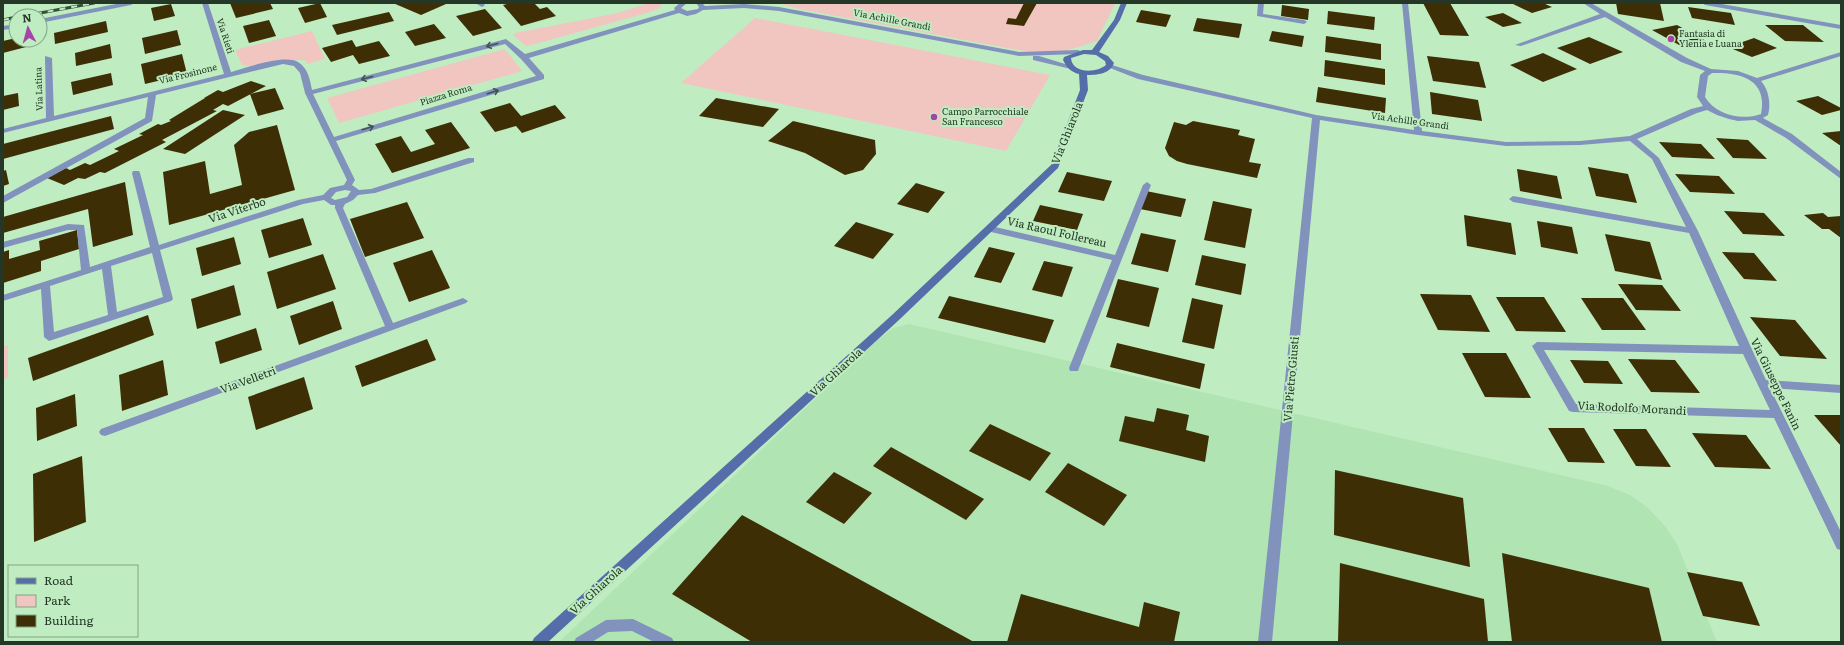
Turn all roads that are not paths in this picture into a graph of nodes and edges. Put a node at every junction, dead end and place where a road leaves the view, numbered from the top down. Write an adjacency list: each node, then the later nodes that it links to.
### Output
1 (131, 3): 14 (street)
2 (205, 3): 28 (street, Via Rieti)
3 (683, 3): 12 (street)
4 (768, 3): 11 (street)
5 (1124, 3): 19 (street)
6 (1261, 3): 15 (street)
7 (1405, 3): 37 (street)
8 (1586, 3): 13 (street)
9 (1705, 3): 16 (street)
10 (700, 6): 11 (street, Via Achille Grandi); 12 (street, Via Achille Grandi)
11 (779, 9): 20 (street, Via Achille Grandi)
12 (679, 11): 22 (street)
13 (1606, 14): 17 (street); 26 (street)
14 (48, 19)
15 (1304, 22)
16 (1841, 27)
17 (1519, 45)
18 (1078, 52): 19 (street); 20 (street, Via Achille Grandi); 25 (street)
19 (1094, 52): 24 (street)
20 (1019, 54): 25 (street)
21 (1841, 54): 29 (street)
22 (524, 57): 30 (street, Piazza Roma, one-way to 30); 39 (street, Piazza Roma, one-way to 22)
23 (48, 58): 34 (street, Via Latina)
24 (1109, 66): 27 (street); 33 (street, Via Achille Grandi)
25 (1071, 67): 27 (street)
26 (1710, 71): 29 (street); 32 (street)
27 (1082, 72): 50 (street, Via Ghiarola)
28 (228, 74): 30 (street, Via Frosinone); 31 (street, Via Frosinone)
29 (1755, 81): 35 (street)
30 (309, 93): 39 (street, Via Frosinone)
31 (152, 94): 34 (street, Via Frosinone); 48 (street)
32 (1708, 107): 35 (street); 38 (street, Via Achille Grandi)
33 (1316, 117): 37 (street, Via Achille Grandi); 72 (street, Via Pietro Giusti)
34 (50, 119): 36 (street, Via Frosinone)
35 (1758, 119): 42 (street)
36 (3, 131)
37 (1418, 133): 38 (street, Via Achille Grandi)
38 (1632, 138): 51 (street, Via Giuseppe Fanin)
39 (331, 140): 44 (street)
40 (472, 160): 45 (street)
41 (136, 173): 53 (street)
42 (1841, 176)
43 (1147, 185): 54 (street, Via Raoul Follereau)
44 (347, 187): 45 (street); 46 (street, Via Viterbo)
45 (355, 193): 49 (street)
46 (327, 197): 49 (street); 53 (street, Via Viterbo)
47 (1513, 199): 51 (street)
48 (3, 200)
49 (341, 202): 61 (street)
50 (991, 229): 54 (street, Via Raoul Follereau); 69 (street, Via Ghiarola)
51 (1693, 231): 62 (street, Via Giuseppe Fanin)
52 (3, 246): 56 (street)
53 (155, 250): 55 (street, Via Viterbo); 60 (street)
54 (1117, 258): 63 (street, Via Raoul Follereau)
55 (106, 265): 56 (street, Via Viterbo); 60 (street)
56 (86, 272): 57 (street, Via Viterbo)
57 (45, 285): 58 (street, Via Viterbo); 60 (street)
58 (3, 298)
59 (463, 301): 61 (street, Via Velletri)
60 (113, 317)
61 (390, 327): 67 (street, Via Velletri)
62 (1746, 350): 64 (street, Via Giuseppe Fanin); 66 (street, Via Rodolfo Morandi)
63 (1074, 368)
64 (1763, 384): 65 (street); 66 (street, Via Giuseppe Fanin)
65 (1841, 389)
66 (1777, 414): 68 (street, Via Giuseppe Fanin)
67 (106, 432)
68 (1841, 545)
69 (539, 642)
70 (581, 642): 71 (street)
71 (667, 642)
72 (1265, 642)

